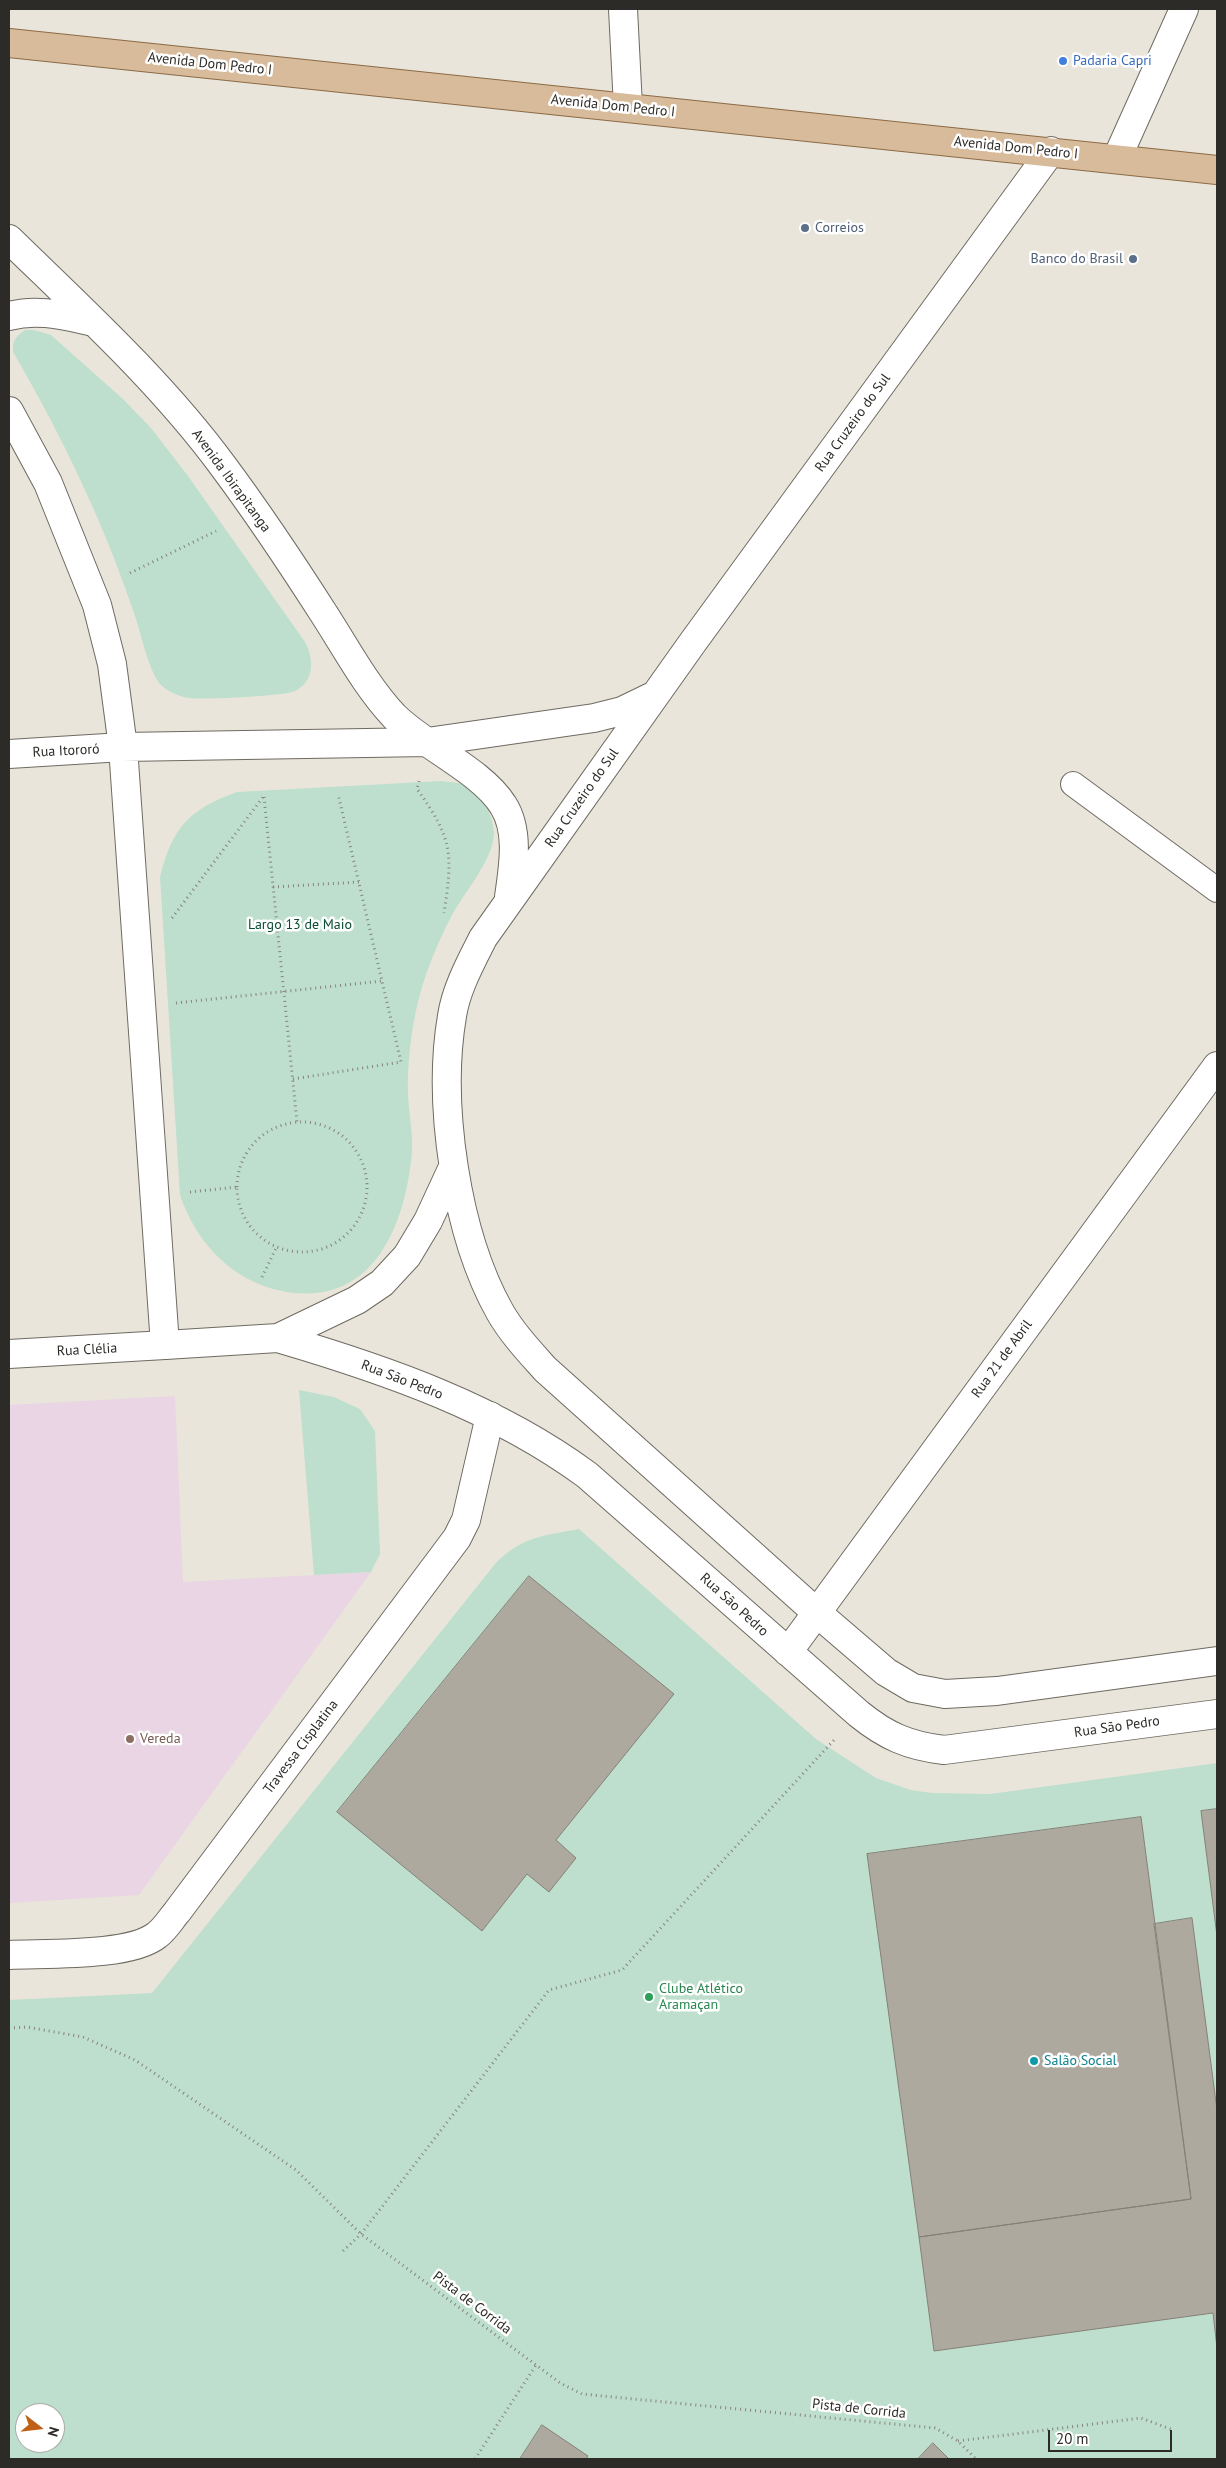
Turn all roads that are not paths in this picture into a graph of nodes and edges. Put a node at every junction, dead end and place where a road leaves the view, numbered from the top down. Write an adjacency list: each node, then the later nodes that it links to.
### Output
1 (623, 9): 4 (street)
2 (1184, 9): 6 (street)
3 (9, 43): 4 (main road, Avenida Dom Pedro I)
4 (628, 107): 5 (main road, Avenida Dom Pedro I)
5 (1051, 152): 6 (main road, Avenida Dom Pedro I); 12 (street, Rua Cruzeiro do Sul)
6 (1117, 158): 7 (main road, Avenida Dom Pedro I)
7 (1217, 170)
8 (9, 239): 10 (street, Avenida Ibirapitanga)
9 (9, 316): 10 (street)
10 (94, 322): 13 (street, Avenida Ibirapitanga)
11 (9, 410): 14 (street)
12 (655, 695): 13 (street, Rua Cruzeiro do Sul); 18 (street, Rua Cruzeiro do Sul)
13 (427, 742): 14 (street); 18 (street, Avenida Ibirapitanga)
14 (124, 748): 15 (street, Rua Itororó); 22 (street)
15 (9, 754)
16 (1073, 784): 17 (lane)
17 (1217, 890)
18 (509, 901): 20 (street)
19 (1216, 1070): 25 (street, Rua 21 de Abril)
20 (453, 1167): 21 (street); 25 (street)
21 (278, 1338): 22 (street); 24 (street, Rua São Pedro)
22 (165, 1345): 23 (street, Rua Clélia)
23 (9, 1354)
24 (490, 1416): 26 (street, Rua São Pedro); 29 (street, Travessa Cisplatina)
25 (816, 1612): 26 (street, Rua 21 de Abril); 27 (street)
26 (788, 1652): 28 (street, Rua São Pedro)
27 (1217, 1661)
28 (1217, 1714)
29 (9, 1955)

